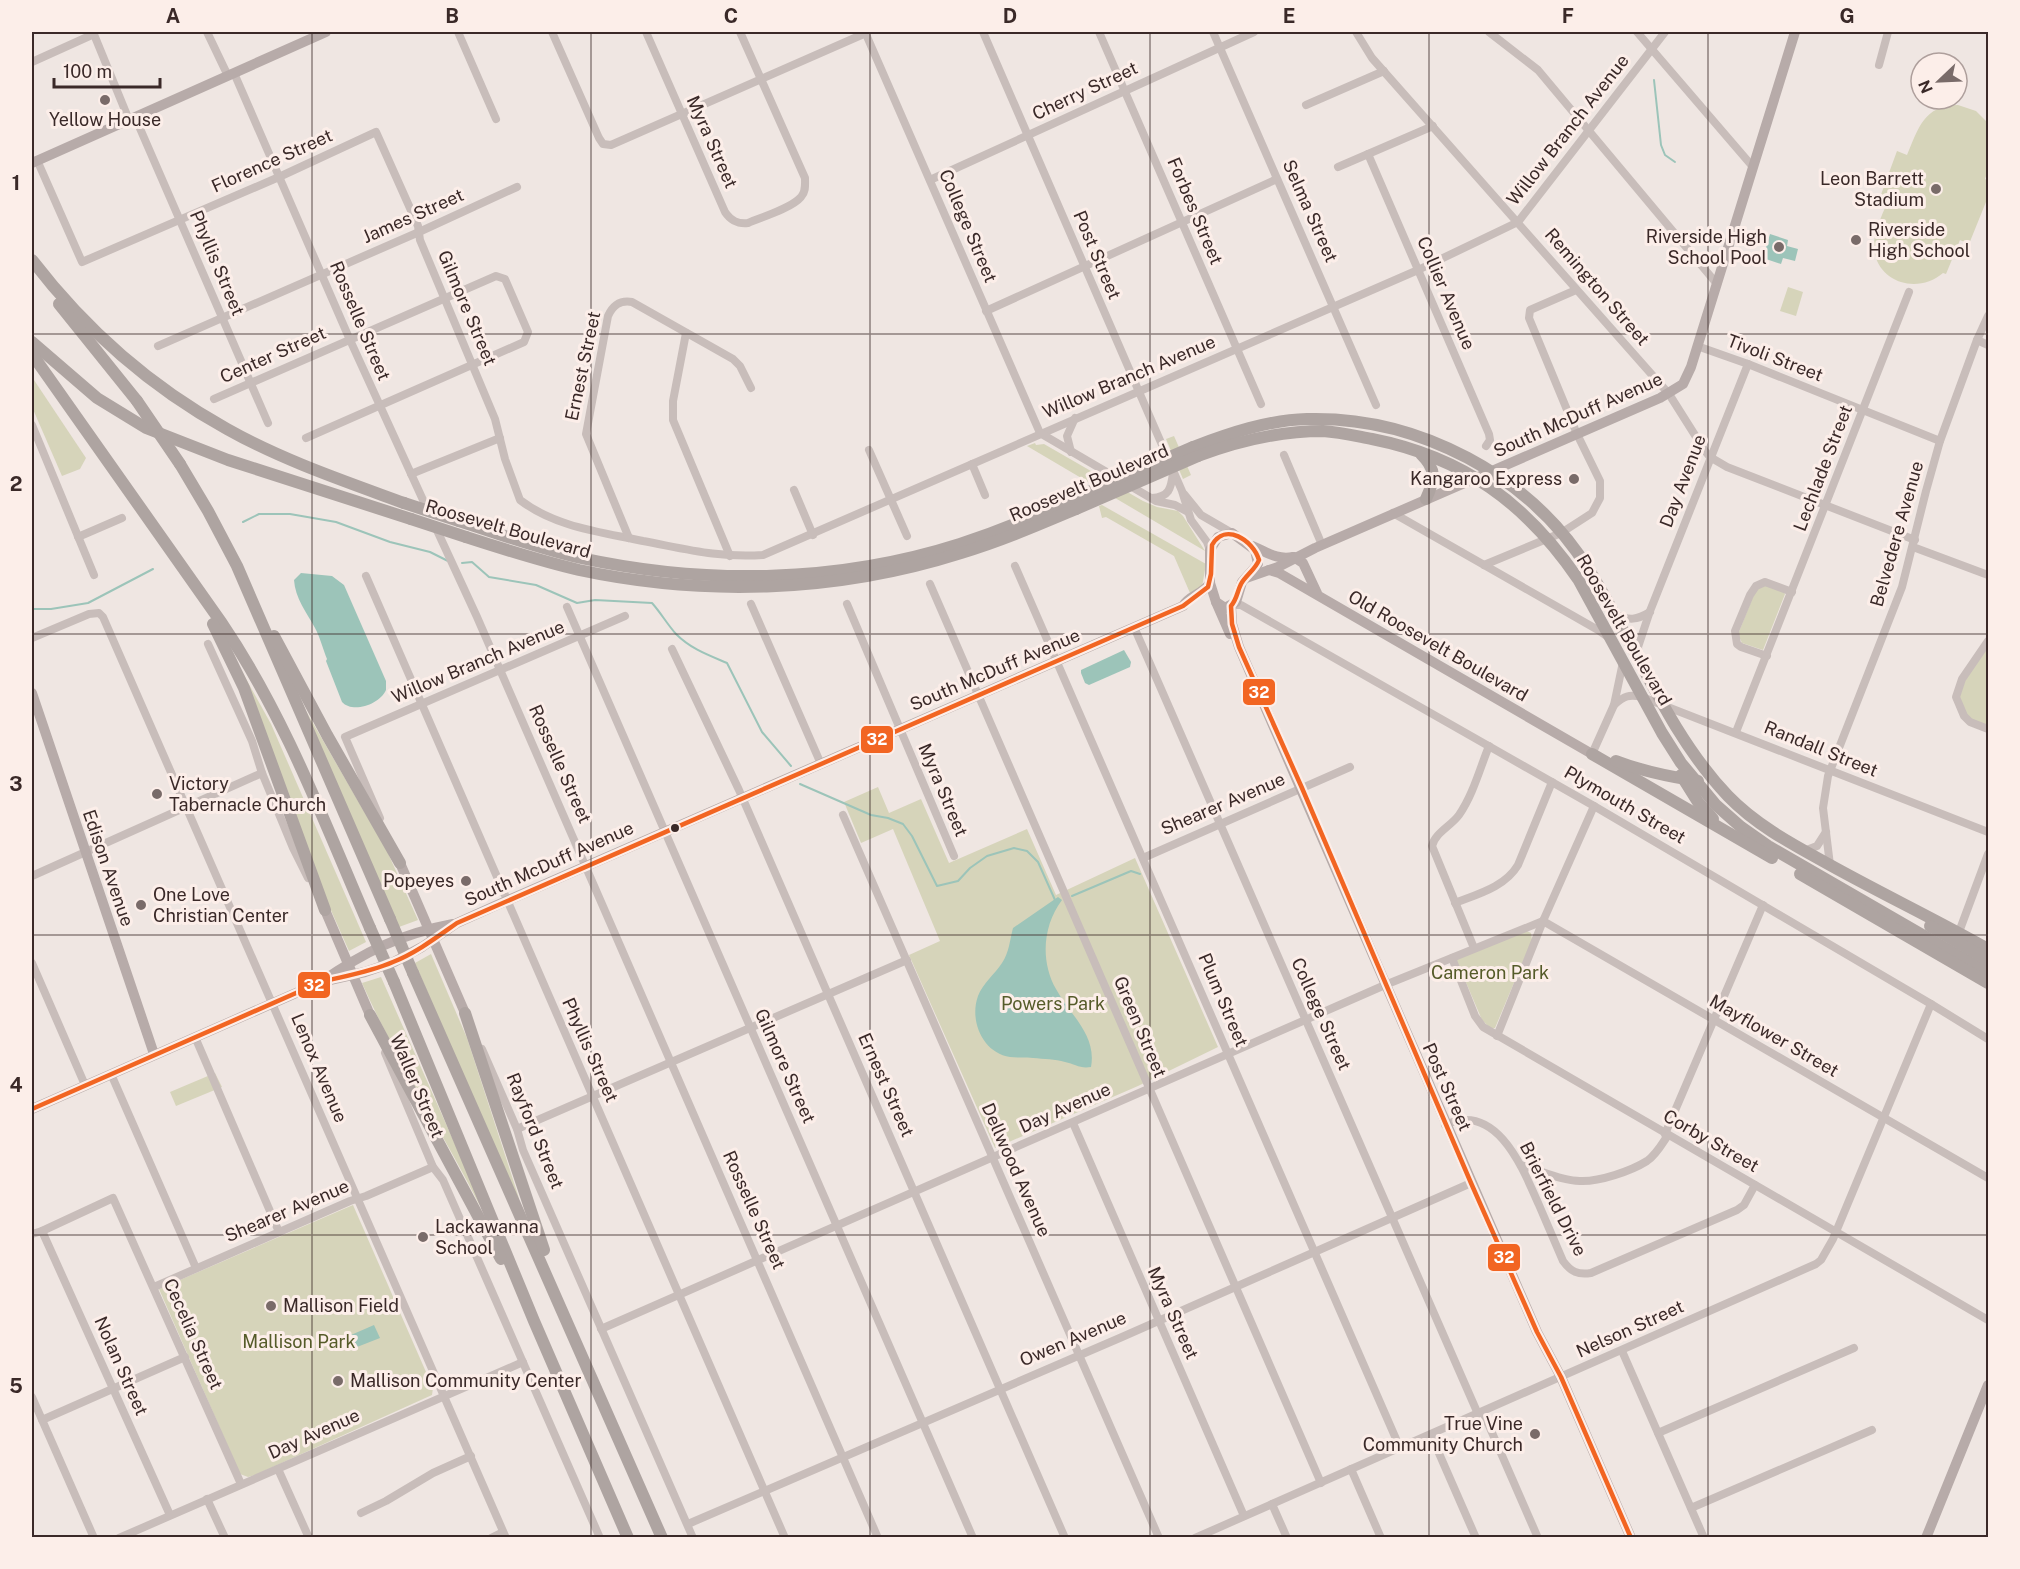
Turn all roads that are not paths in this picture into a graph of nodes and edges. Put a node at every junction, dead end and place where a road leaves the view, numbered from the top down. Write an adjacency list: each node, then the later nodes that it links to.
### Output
1 (207, 32): 24 (street, Rosselle Street)
2 (326, 32): 24 (main road)
3 (458, 32): 30 (street)
4 (552, 32): 28 (street)
5 (646, 32): 28 (street, Myra Street)
6 (740, 32): 25 (street)
7 (865, 32): 25 (street); 41 (street, College Street)
8 (983, 32): 34 (street, Post Street)
9 (1099, 32): 26 (street, Forbes Street)
10 (1213, 32): 19 (street, Selma Street)
11 (1254, 32): 19 (street, Cherry Street)
12 (1356, 32): 23 (street, Remington Street)
13 (1489, 32): 33 (street)
14 (1637, 32): 20 (street)
15 (1665, 32): 20 (street, Willow Branch Avenue)
16 (1795, 32): 38 (main road, South McDuff Avenue)
17 (1888, 32): 22 (street)
18 (93, 33): 21 (street); 29 (street, Phyllis Street)
19 (1220, 47): 26 (street, Cherry Street); 40 (street, Selma Street)
20 (1652, 49): 33 (street, Willow Branch Avenue); 38 (street)
21 (32, 62)
22 (1879, 65)
23 (1384, 71): 27 (street); 31 (street, Remington Street)
24 (231, 74): 29 (main road); 39 (street, Rosselle Street)
25 (761, 79): 28 (street); 28 (street, Myra Street)
26 (1125, 91): 34 (street, Cherry Street); 44 (street, Forbes Street)
27 (1306, 105)
28 (682, 114)
29 (132, 118): 36 (main road); 43 (street, Phyllis Street)
30 (496, 119)
31 (1433, 126): 35 (street); 45 (street, Remington Street)
32 (376, 132): 39 (street, Florence Street); 46 (street, Gilmore Street)
33 (1588, 132): 45 (street, Willow Branch Avenue); 52 (street)
34 (1028, 135): 41 (street, Cherry Street); 48 (street, Post Street)
35 (1368, 154): 37 (street); 50 (street, Collier Avenue)
36 (34, 162): 43 (street, Florence Street)
37 (1338, 167)
38 (1753, 167): 52 (main road, South McDuff Avenue)
39 (279, 177): 43 (street, Florence Street); 51 (street, Rosselle Street)
40 (1277, 179): 44 (street); 56 (street, Selma Street)
41 (930, 180): 57 (street, College Street)
42 (517, 187): 46 (street, James Street)
43 (181, 219): 59 (street, Phyllis Street)
44 (1182, 221): 48 (street); 67 (street, Forbes Street)
45 (1518, 222): 50 (street, Willow Branch Avenue); 53 (street, Remington Street)
46 (419, 232): 51 (street, James Street); 55 (street, Gilmore Street)
47 (32, 260): 107 (highway, Roosevelt Boulevard, bridge)
48 (1085, 266): 57 (street); 73 (street, Post Street)
49 (32, 269): 144 (highway, bridge)
50 (1418, 270): 56 (street, Willow Branch Avenue); 88 (street, Collier Avenue)
51 (322, 275): 59 (street, James Street); 61 (street, Rosselle Street)
52 (1717, 284): 66 (main road, South McDuff Avenue)
53 (1576, 290): 74 (street, Remington Street); 84 (street)
54 (1909, 292): 79 (street, Lechlade Street)
55 (444, 299): 61 (street, Center Street); 69 (street, Gilmore Street); 69 (street, Center Street)
56 (1333, 306): 67 (street, Willow Branch Avenue); 77 (street, Selma Street)
57 (986, 311): 83 (street, College Street)
58 (1989, 316): 62 (street, Belvedere Avenue)
59 (223, 318): 65 (street, James Street); 71 (street, Phyllis Street)
60 (686, 333): 72 (street); 117 (street, Ernest Street); 123 (street)
61 (350, 340): 71 (street, Center Street); 78 (street, Rosselle Street)
62 (1977, 340): 64 (street); 87 (street, Belvedere Avenue)
63 (32, 342): 107 (highway, Roosevelt Boulevard, bridge)
64 (1989, 345)
65 (158, 346)
66 (1698, 346): 70 (street, Tivoli Street); 74 (main road, South McDuff Avenue)
67 (1237, 348): 73 (street, Willow Branch Avenue); 76 (street, Forbes Street)
68 (32, 354): 125 (highway)
69 (472, 364): 78 (street); 86 (street, Gilmore Street)
70 (1748, 364): 79 (street, Tivoli Street); 94 (street, Day Avenue)
71 (251, 383): 75 (street, Center Street); 81 (street, Phyllis Street)
72 (751, 388)
73 (1138, 391): 80 (street, Willow Branch Avenue); 97 (street, Post Street)
74 (1669, 394): 84 (main road, South McDuff Avenue); 94 (street, Remington Street)
75 (214, 399)
76 (1261, 404)
77 (1376, 405)
78 (379, 406): 85 (street); 98 (street, Rosselle Street)
79 (1863, 409): 87 (street, Tivoli Street); 108 (street, Lechlade Street)
80 (1075, 418): 83 (street, Willow Branch Avenue); 92 (street)
81 (268, 423)
82 (32, 425): 116 (street)
83 (1040, 433): 92 (street); 95 (street, Willow Branch Avenue)
84 (1577, 434): 96 (main road, South McDuff Avenue); 113 (street)
85 (306, 438)
86 (500, 438): 98 (street); 105 (street, Gilmore Street)
87 (1940, 441): 119 (street, Belvedere Avenue)
88 (1486, 446)
89 (869, 450): 106 (street)
90 (1196, 451): 91 (highway, Roosevelt Boulevard); 96 (highway, Roosevelt Boulevard); 107 (highway, Roosevelt Boulevard, bridge)
91 (1418, 451): 99 (highway, Roosevelt Boulevard); 104 (highway)
92 (1071, 452): 103 (street)
93 (1284, 455): 121 (street)
94 (1710, 457): 108 (street, Remington Street); 143 (street, Day Avenue)
95 (972, 464): 102 (street); 106 (street, Willow Branch Avenue)
96 (1490, 471): 99 (main road, South McDuff Avenue); 113 (highway, Roosevelt Boulevard)
97 (1174, 473): 101 (street, Post Street); 103 (street)
98 (411, 474): 159 (street, Rosselle Street)
99 (1475, 477): 104 (main road, South McDuff Avenue); 118 (highway, Roosevelt Boulevard)
100 (794, 490): 114 (street)
101 (1182, 491): 109 (street, Post Street); 112 (street, Post Street)
102 (985, 495)
103 (1151, 498): 109 (street)
104 (1426, 499): 110 (main road, South McDuff Avenue)
105 (520, 500): 117 (street, Willow Branch Avenue)
106 (891, 500): 114 (street, Willow Branch Avenue); 115 (street)
107 (1071, 505)
108 (1826, 505): 119 (street, Remington Street); 135 (street, Lechlade Street)
109 (1188, 512): 122 (street, Post Street)
110 (1393, 513): 121 (main road, South McDuff Avenue); 127 (street)
111 (122, 518): 116 (street)
112 (1232, 533): 120 (main road); 122 (main road)
113 (1562, 533): 118 (street); 145 (highway, Roosevelt Boulevard)
114 (813, 535): 123 (street, Willow Branch Avenue)
115 (907, 536)
116 (78, 537): 129 (street)
117 (629, 538): 123 (street, Willow Branch Avenue)
118 (1549, 539): 127 (street); 150 (highway, Roosevelt Boulevard)
119 (1914, 543): 130 (street, Remington Street); 174 (street, Belvedere Avenue)
120 (1249, 544): 124 (main road); 132 (main road)
121 (1322, 544): 124 (main road, South McDuff Avenue)
122 (1210, 550): 133 (main road, Post Street)
123 (730, 556)
124 (1294, 557): 128 (main road, South McDuff Avenue); 136 (main road)
125 (177, 560): 202 (highway); 267 (highway, bridge)
126 (1015, 566): 157 (street, Plum Street)
127 (1484, 566): 150 (street)
128 (1268, 570): 132 (main road, South McDuff Avenue); 136 (main road, Old Roosevelt Boulevard)
129 (94, 575)
130 (1989, 575)
131 (366, 576): 163 (street, Phyllis Street)
132 (1246, 578): 138 (main road)
133 (1210, 583): 137 (main road, Post Street); 141 (main road, South McDuff Avenue)
134 (930, 584): 161 (street, Green Street)
135 (1792, 592): 155 (street, Lechlade Street); 155 (street)
136 (1320, 596): 171 (main road, Old Roosevelt Boulevard)
137 (1216, 601): 138 (main road); 141 (main road, South McDuff Avenue); 153 (main road, Post Street)
138 (1236, 603): 153 (main road, Post Street); 170 (street, Plymouth Street)
139 (751, 604): 172 (street)
140 (846, 604): 166 (street, Myra Street)
141 (1183, 606): 147 (main road, South McDuff Avenue)
142 (567, 607): 148 (street, Gilmore Street)
143 (1650, 611): 145 (street); 156 (street, Day Avenue)
144 (257, 612): 194 (highway); 264 (highway, bridge)
145 (1614, 613): 156 (highway, Roosevelt Boulevard)
146 (625, 616): 148 (street, Willow Branch Avenue)
147 (1134, 627): 157 (main road, South McDuff Avenue); 184 (street, College Street)
148 (578, 636): 159 (street, Willow Branch Avenue); 187 (street, Gilmore Street)
149 (32, 638): 182 (street, Lenox Avenue)
150 (1611, 640): 158 (highway, Roosevelt Boulevard)
151 (1989, 641): 167 (street)
152 (208, 644): 175 (street, Waller Street)
153 (1239, 646): 178 (main road, Post Street)
154 (672, 649): 180 (street, Ernest Street)
155 (1767, 656): 168 (street, Lechlade Street)
156 (1639, 659): 165 (highway, Roosevelt Boulevard)
157 (1056, 661): 161 (main road, South McDuff Avenue); 193 (street, Plum Street)
158 (1623, 662): 162 (highway, Roosevelt Boulevard); 164 (street)
159 (500, 670): 163 (street, Willow Branch Avenue); 195 (street, Rosselle Street)
160 (32, 693): 190 (main road, Edison Avenue)
161 (978, 695): 166 (main road, South McDuff Avenue); 236 (street, Green Street)
162 (1642, 697): 164 (street); 165 (street, Randall Street); 176 (highway, Roosevelt Boulevard)
163 (421, 704): 169 (street, Willow Branch Avenue); 199 (street, Phyllis Street)
164 (1614, 705): 171 (street)
165 (1665, 706): 168 (street, Randall Street); 179 (highway, Roosevelt Boulevard)
166 (899, 729): 172 (main road, South McDuff Avenue); 192 (street, Myra Street)
167 (1989, 729)
168 (1736, 732): 174 (street, Randall Street)
169 (345, 737): 194 (street, Rayford Street)
170 (1489, 746): 177 (street, Plymouth Street); 200 (street)
171 (1592, 754): 176 (highway); 185 (highway)
172 (821, 764): 180 (main road, South McDuff Avenue)
173 (1350, 767): 178 (street, Shearer Avenue)
174 (1830, 770): 186 (street, Belvedere Avenue); 188 (street, Randall Street)
175 (262, 773): 182 (street); 202 (street, Waller Street)
176 (1689, 780): 179 (highway); 185 (highway); 215 (highway, Roosevelt Boulevard)
177 (1552, 782): 181 (street, Plymouth Street); 200 (street)
178 (1302, 788): 184 (street, Shearer Avenue); 219 (main road, Post Street)
179 (1728, 796): 189 (highway, Roosevelt Boulevard)
180 (743, 798): 187 (main road, South McDuff Avenue); 220 (street, Ernest Street)
181 (1594, 806): 201 (street, Plymouth Street); 203 (street)
182 (187, 807): 190 (street); 221 (street, Lenox Avenue)
183 (843, 815): 211 (street, Dellwood Avenue)
184 (1220, 823): 193 (street, Shearer Avenue); 226 (street, College Street)
185 (1723, 830): 218 (highway)
186 (1826, 831): 189 (street); 196 (street, Belvedere Avenue)
187 (664, 832): 195 (main road, South McDuff Avenue); 227 (street, Gilmore Street)
188 (1989, 832)
189 (1804, 851): 196 (highway, Roosevelt Boulevard)
190 (85, 852): 197 (street); 231 (main road, Edison Avenue)
191 (1989, 854): 206 (street)
192 (954, 856)
193 (1143, 858): 232 (street, Plum Street)
194 (400, 863): 205 (main road, Rayford Street)
195 (586, 866): 199 (main road, South McDuff Avenue); 233 (street, Rosselle Street)
196 (1830, 866): 198 (highway, Roosevelt Boulevard)
197 (32, 876)
198 (1848, 876): 206 (highway); 212 (highway)
199 (507, 901): 204 (main road, South McDuff Avenue); 237 (street, Phyllis Street)
200 (1455, 903): 208 (street)
201 (1763, 905): 222 (street, Plymouth Street); 225 (street)
202 (325, 910): 214 (main road, Waller Street)
203 (1543, 921): 208 (street, Day Avenue); 225 (street, Mayflower Street); 228 (street)
204 (458, 923): 205 (main road, South McDuff Avenue); 207 (main road, South McDuff Avenue)
205 (428, 928): 207 (main road, Rayford Street); 214 (main road, South McDuff Avenue)
206 (1959, 932): 209 (highway)
207 (433, 940): 216 (main road, South McDuff Avenue); 223 (main road, Rayford Street)
208 (1474, 948): 210 (street, Day Avenue)
209 (1989, 949)
210 (1452, 958): 219 (street, Day Avenue); 228 (street, Corby Street)
211 (907, 960): 220 (street); 244 (street, Dellwood Avenue)
212 (1989, 960)
213 (32, 963): 235 (street)
214 (347, 964): 216 (main road, Waller Street); 217 (main road, South McDuff Avenue)
215 (1989, 973)
216 (353, 975): 217 (main road, South McDuff Avenue); 224 (main road, Waller Street)
217 (321, 982): 221 (main road, South McDuff Avenue)
218 (1989, 983)
219 (1385, 986): 226 (street, Day Avenue); 241 (main road, Post Street)
220 (828, 995): 227 (street); 250 (street, Ernest Street)
221 (272, 1003): 229 (main road, South McDuff Avenue); 251 (street, Lenox Avenue)
222 (1931, 1004): 230 (street, Plymouth Street); 239 (street, Nelson Street)
223 (465, 1013): 242 (street, Rayford Street); 264 (highway)
224 (370, 1015): 246 (street, Waller Street); 267 (highway)
225 (1714, 1020): 239 (street, Mayflower Street); 243 (street)
226 (1306, 1021): 232 (street, Day Avenue); 252 (street, College Street)
227 (750, 1028): 233 (street); 253 (street, Gilmore Street)
228 (1497, 1036): 243 (street, Corby Street)
229 (195, 1037): 231 (main road, South McDuff Avenue); 255 (street)
230 (1989, 1039)
231 (154, 1054): 234 (main road, South McDuff Avenue)
232 (1228, 1055): 236 (street, Day Avenue); 258 (street, Plum Street)
233 (672, 1062): 237 (street); 259 (street, Rosselle Street)
234 (111, 1074): 235 (main road, South McDuff Avenue); 260 (street)
235 (85, 1085): 238 (main road, South McDuff Avenue)
236 (1149, 1089): 240 (street, Day Avenue); 261 (street, Green Street)
237 (593, 1098): 242 (street); 263 (street, Phyllis Street)
238 (32, 1109)
239 (1883, 1117): 247 (street, Mayflower Street); 256 (street, Nelson Street)
240 (1072, 1123): 244 (street, Day Avenue); 265 (street, Myra Street)
241 (1445, 1125): 245 (street, Brierfield Drive); 248 (main road, Post Street)
242 (518, 1130): 268 (street, Rayford Street)
243 (1666, 1135): 245 (street); 249 (street, Corby Street)
244 (993, 1158): 250 (street, Day Avenue); 271 (street, Dellwood Avenue)
245 (1521, 1165): 249 (street, Brierfield Drive)
246 (433, 1167): 251 (street, Shearer Avenue); 273 (street, Waller Street)
247 (1989, 1178)
248 (1471, 1183): 252 (street, Owen Avenue); 274 (main road, Post Street)
249 (1755, 1185): 256 (street, Corby Street)
250 (915, 1191): 253 (street, Day Avenue); 276 (street, Ernest Street)
251 (357, 1198): 255 (street, Shearer Avenue); 278 (street, Lenox Avenue)
252 (1391, 1217): 258 (street, Owen Avenue); 281 (street, College Street)
253 (836, 1226): 259 (street, Day Avenue); 283 (street, Gilmore Street)
254 (42, 1231): 257 (street); 262 (street, Cecelia Street); 277 (street, Nolan Street)
255 (279, 1232): 260 (street, Shearer Avenue)
256 (1836, 1232): 266 (street, Corby Street); 270 (street, Nelson Street)
257 (32, 1234)
258 (1314, 1252): 261 (street, Owen Avenue); 287 (street, Plum Street)
259 (758, 1260): 263 (street, Day Avenue); 289 (street, Rosselle Street)
260 (196, 1268): 262 (street, Shearer Avenue)
261 (1235, 1286): 265 (street, Owen Avenue); 292 (street, Green Street)
262 (154, 1287): 272 (street, Cecelia Street)
263 (679, 1294): 268 (street, Day Avenue); 294 (street, Phyllis Street)
264 (567, 1320): 311 (highway)
265 (1158, 1320): 271 (street, Owen Avenue); 300 (street, Myra Street)
266 (1989, 1320)
267 (534, 1321): 310 (highway)
268 (601, 1329): 301 (street, Rayford Street)
269 (1854, 1348): 285 (street)
270 (1622, 1351): 274 (street, Nelson Street); 285 (street)
271 (1079, 1355): 276 (street, Owen Avenue); 317 (street, Dellwood Avenue)
272 (185, 1357): 277 (street); 293 (street, Cecelia Street)
273 (523, 1362): 278 (street, Day Avenue); 309 (street, Waller Street)
274 (1561, 1377): 281 (street, Nelson Street); 323 (main road, Post Street)
275 (1989, 1385): 280 (main road)
276 (1000, 1388): 283 (street, Owen Avenue); 316 (street, Ernest Street)
277 (113, 1389): 282 (street); 299 (street, Nolan Street)
278 (444, 1396): 288 (street, Lenox Avenue); 290 (street, Day Avenue)
279 (32, 1397): 282 (street)
280 (1985, 1402): 325 (main road)
281 (1480, 1413): 286 (street, Nelson Street); 322 (street, College Street)
282 (42, 1420): 304 (street)
283 (923, 1423): 289 (street, Owen Avenue); 315 (street, Gilmore Street)
284 (1872, 1430): 297 (street)
285 (1658, 1433): 297 (street)
286 (1431, 1435): 287 (street, Nelson Street); 321 (street)
287 (1400, 1448): 291 (street, Nelson Street)
288 (471, 1456): 298 (street); 303 (street, Lenox Avenue)
289 (844, 1457): 294 (street, Owen Avenue); 314 (street, Rosselle Street)
290 (278, 1469): 293 (street, Day Avenue); 307 (street)
291 (1351, 1470): 292 (street, Nelson Street); 320 (street)
292 (1321, 1483): 296 (street, Nelson Street)
293 (241, 1484): 295 (street, Day Avenue)
294 (764, 1491): 301 (street, Owen Avenue); 313 (street, Phyllis Street)
295 (207, 1499): 299 (street, Day Avenue); 306 (street)
296 (1272, 1504): 300 (street, Nelson Street); 319 (street)
297 (1691, 1508): 324 (street)
298 (361, 1514)
299 (170, 1515): 302 (street, Day Avenue)
300 (1244, 1516): 318 (street, Nelson Street)
301 (688, 1524): 312 (street, Rayford Street)
302 (140, 1533): 305 (street, Day Avenue)
303 (504, 1535): 308 (street)
304 (94, 1538)
305 (119, 1538)
306 (225, 1538)
307 (309, 1538)
308 (491, 1538)
309 (600, 1538)
310 (628, 1538)
311 (662, 1538)
312 (693, 1538)
313 (785, 1538)
314 (878, 1538)
315 (973, 1538)
316 (1065, 1538)
317 (1159, 1538)
318 (1196, 1538)
319 (1287, 1538)
320 (1381, 1538)
321 (1476, 1538)
322 (1538, 1538)
323 (1631, 1538)
324 (1704, 1538)
325 (1926, 1538)

